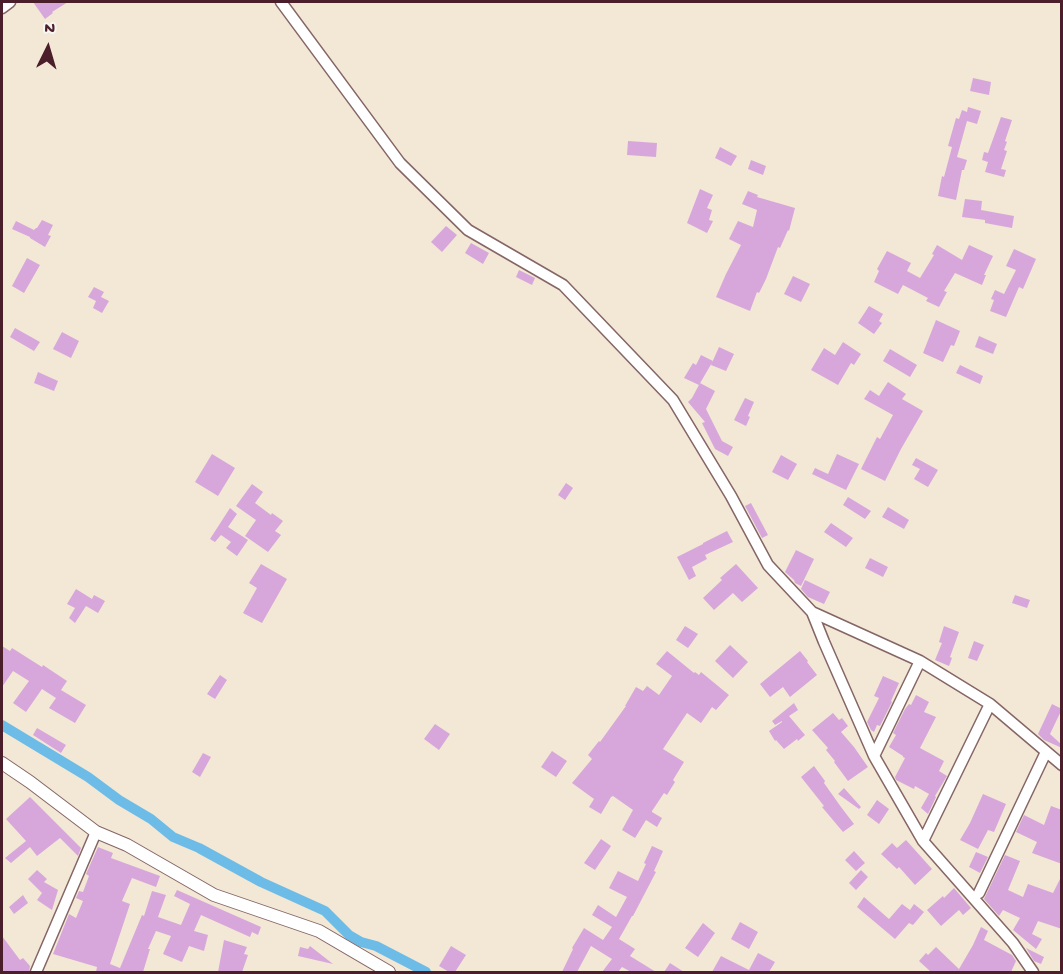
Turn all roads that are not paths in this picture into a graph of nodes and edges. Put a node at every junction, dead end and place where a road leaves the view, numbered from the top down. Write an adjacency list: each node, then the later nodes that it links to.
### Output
1 (10, 2): 3 (street)
2 (281, 2): 4 (street)
3 (2, 8)
4 (812, 612): 5 (street); 8 (street)
5 (920, 661): 6 (street); 8 (street)
6 (990, 704): 7 (street); 12 (street)
7 (1046, 752): 10 (street); 13 (street)
8 (874, 756): 12 (street)
9 (2, 763): 11 (main road)
10 (1062, 765)
11 (96, 832): 14 (street); 15 (main road)
12 (923, 841): 16 (street)
13 (979, 893)
14 (36, 972)
15 (388, 972)
16 (1033, 972)

